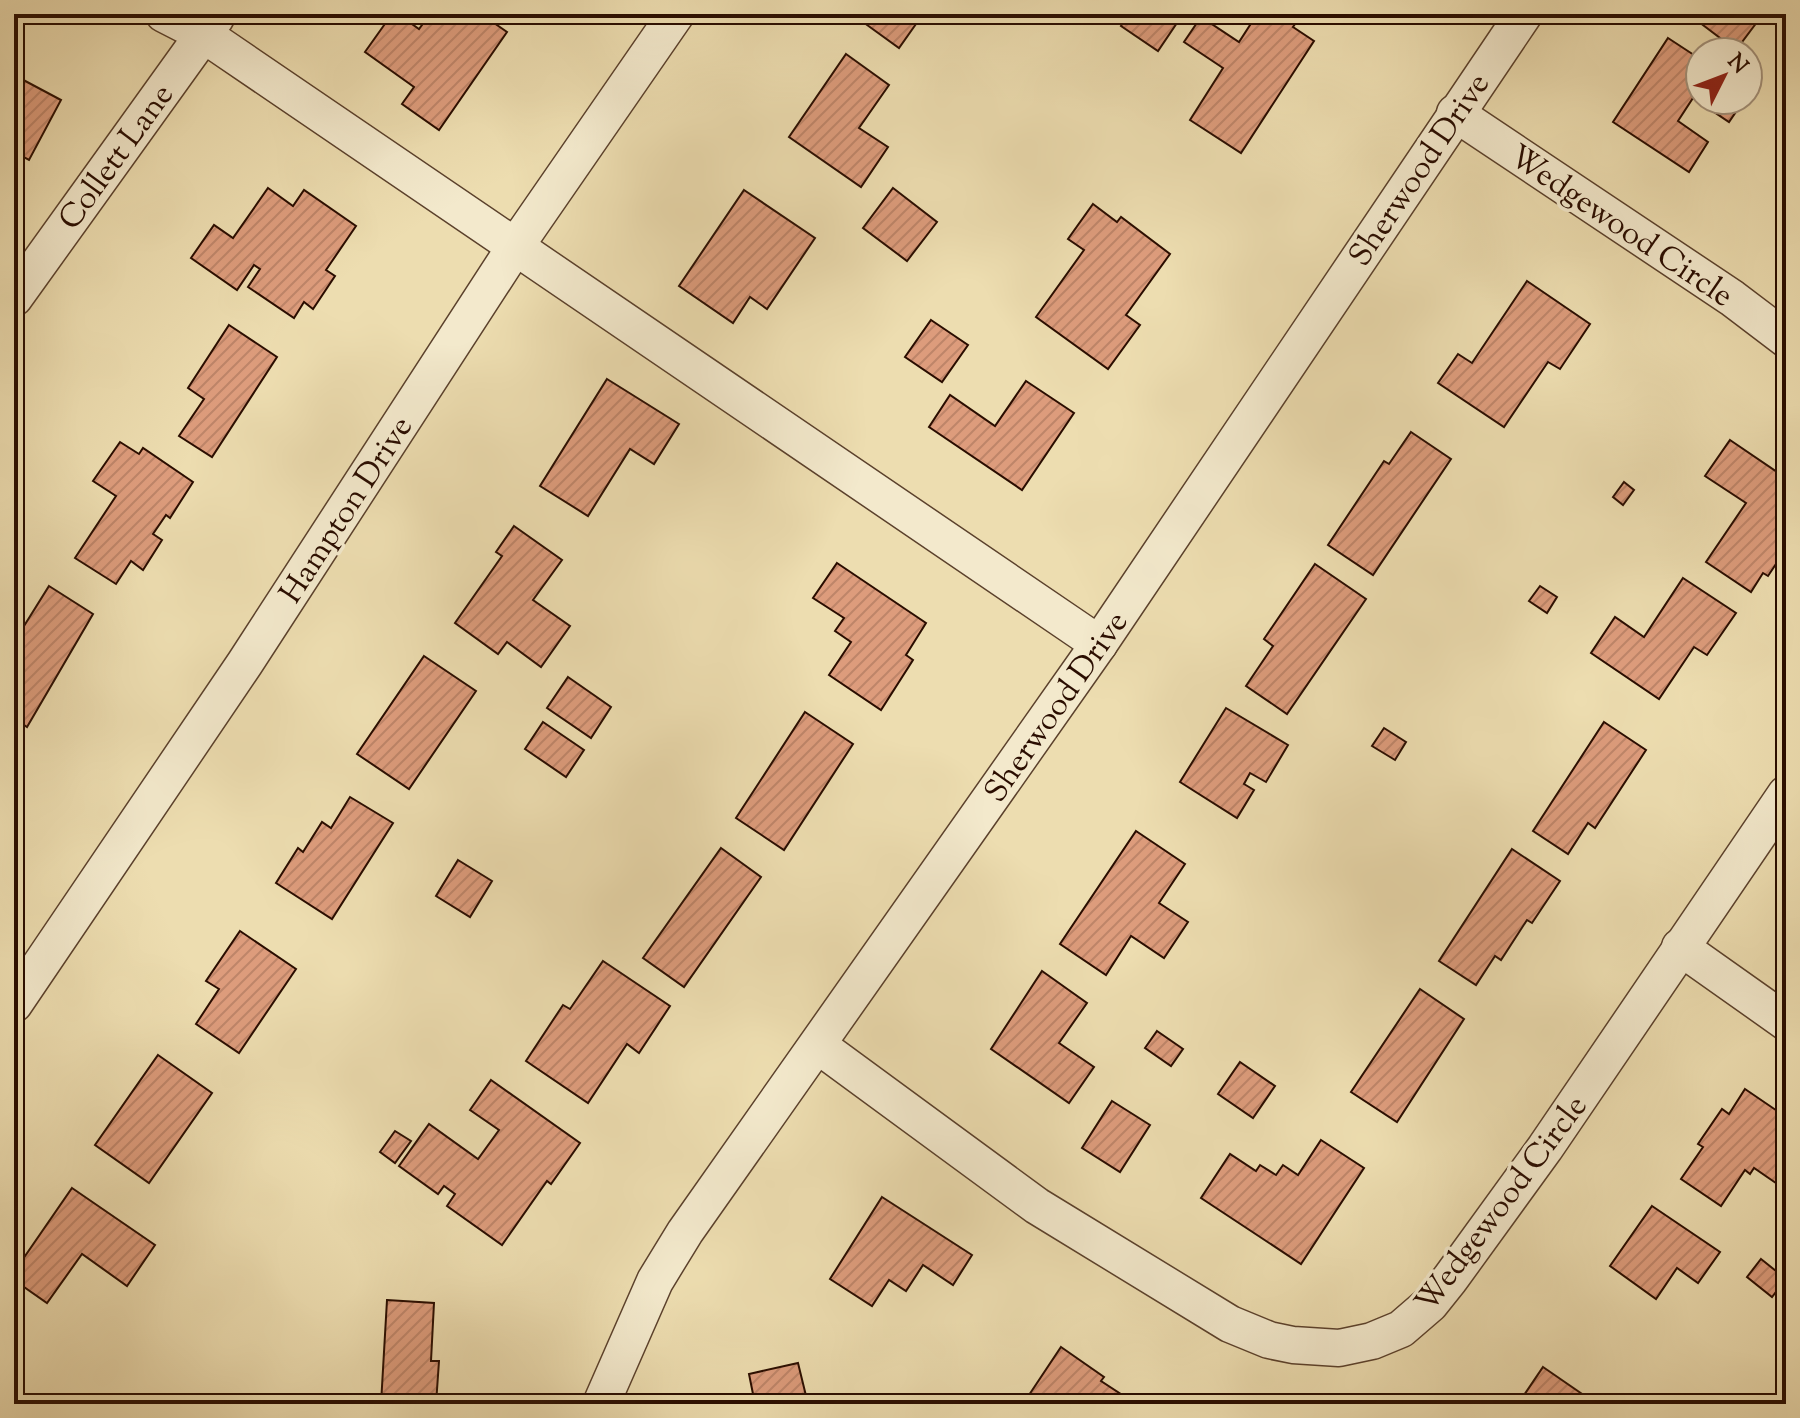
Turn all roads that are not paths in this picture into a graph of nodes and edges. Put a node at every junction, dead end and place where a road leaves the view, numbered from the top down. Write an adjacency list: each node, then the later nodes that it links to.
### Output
1 (164, 14): 4 (street)
2 (676, 14): 6 (street, Hampton Drive)
3 (1524, 14): 5 (street, Sherwood Drive)
4 (211, 24): 6 (street); 7 (street, Collett Lane)
5 (1455, 113): 8 (street, Wedgewood Circle); 9 (street, Sherwood Drive)
6 (517, 244): 9 (street); 12 (street, Hampton Drive)
7 (14, 298)
8 (1786, 339)
9 (1099, 644): 14 (street, Sherwood Drive)
10 (1786, 794): 11 (street, Wedgewood Circle)
11 (1680, 947): 13 (street); 14 (street, Wedgewood Circle)
12 (14, 1004)
13 (1786, 1022)
14 (819, 1046): 15 (street, Sherwood Drive)
15 (601, 1404)

